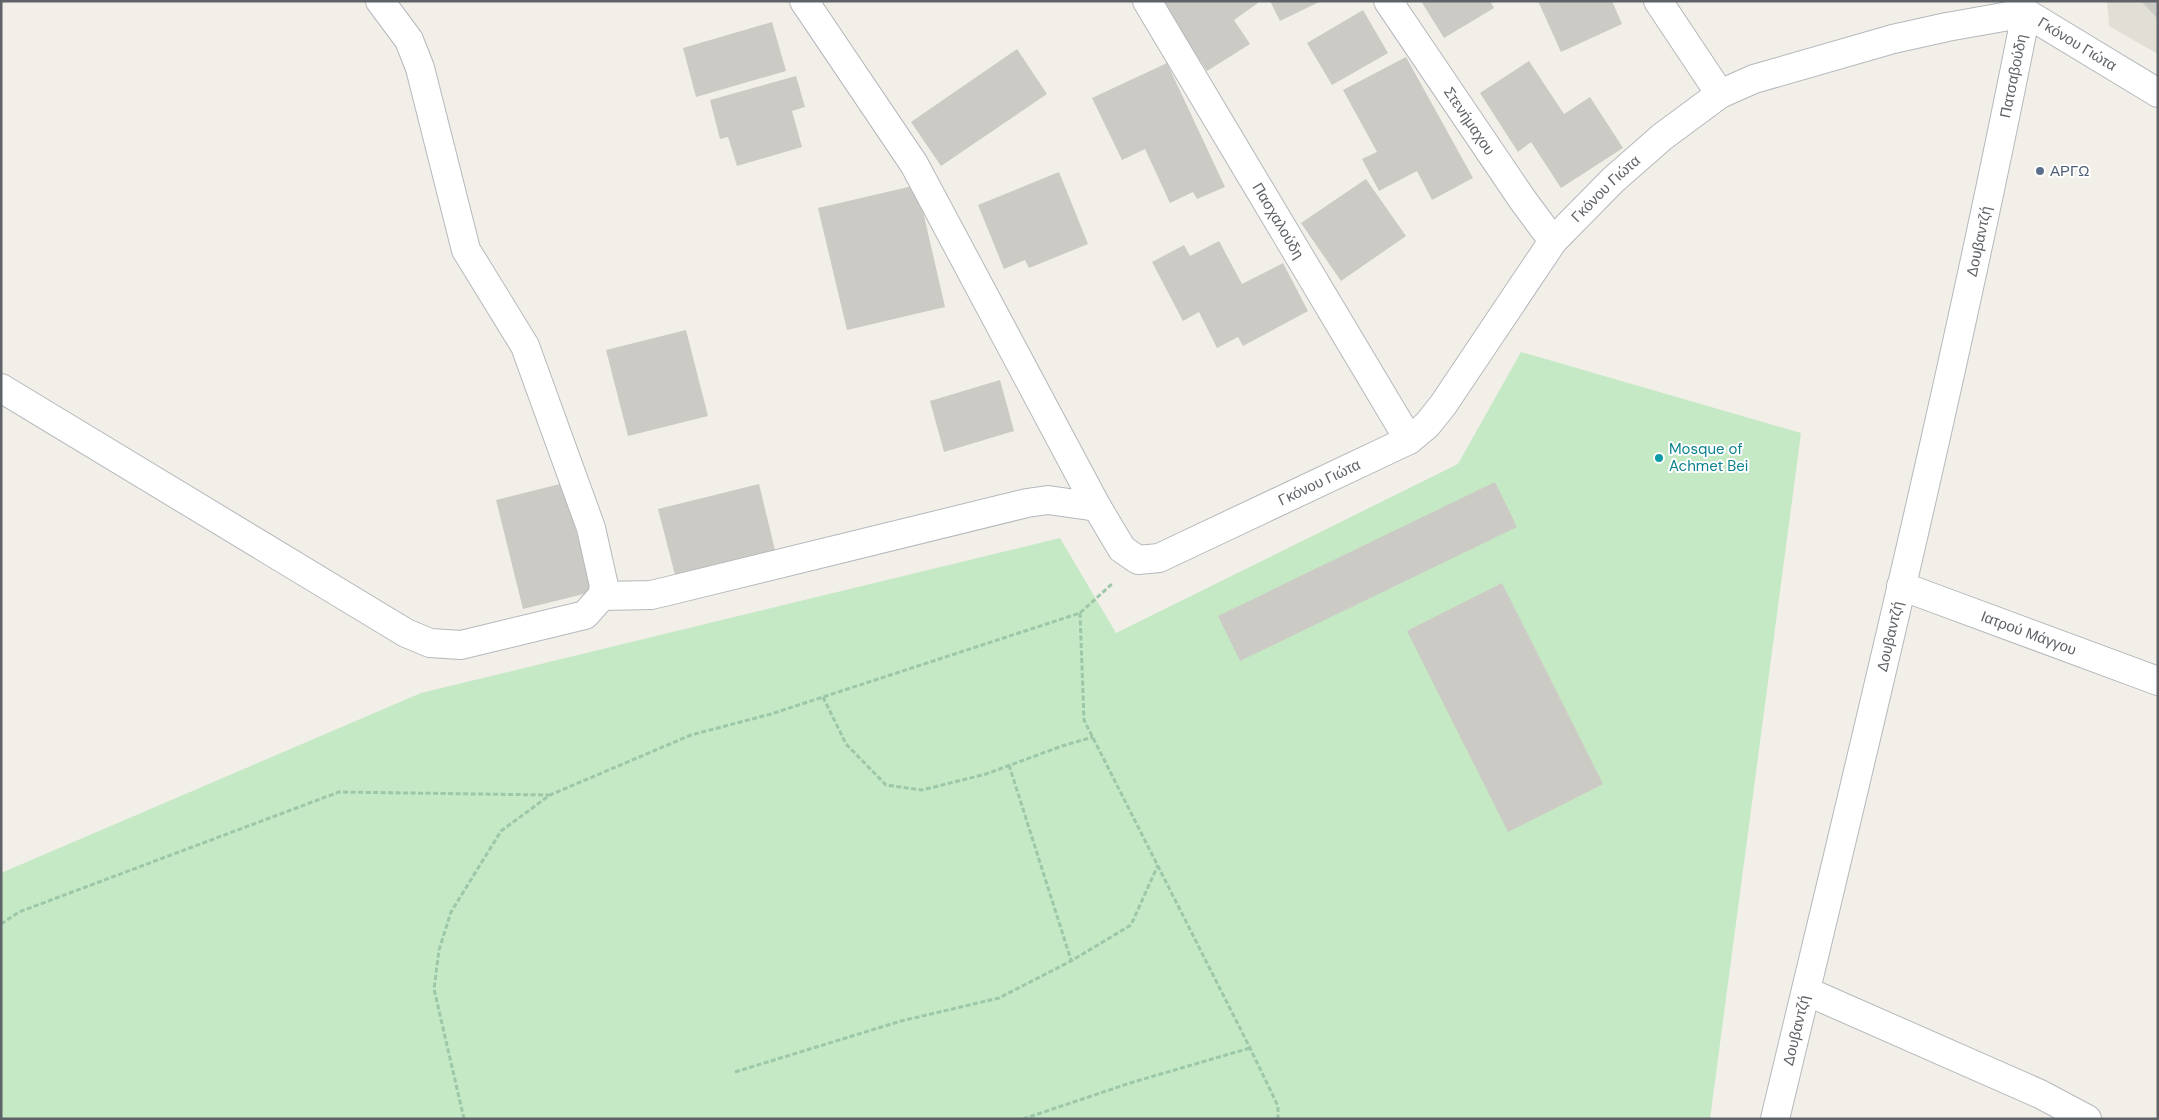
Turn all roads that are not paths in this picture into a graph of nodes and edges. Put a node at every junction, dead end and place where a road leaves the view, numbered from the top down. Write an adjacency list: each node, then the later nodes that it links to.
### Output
1 (380, 1): 15 (street)
2 (804, 1): 13 (street)
3 (1147, 1): 12 (street, Πασχαλούδη)
4 (1388, 1): 10 (street, Στενήμαχου)
5 (1658, 1): 8 (street)
6 (2026, 5): 7 (street, Γκόνου Γιώτα); 8 (street, Γκόνου Γιώτα); 9 (street, Πατσαβούδη)
7 (2158, 93)
8 (1720, 94): 10 (street, Γκόνου Γιώτα)
9 (1998, 152): 14 (street, Δουβαντζή)
10 (1553, 241): 12 (street, Γκόνου Γιώτα)
11 (1, 388): 15 (street)
12 (1409, 440): 13 (street, Γκόνου Γιώτα)
13 (1097, 508): 15 (street)
14 (1901, 586): 16 (street, Ιατρού Μάγγου); 17 (street, Δουβαντζή)
15 (602, 596)
16 (2158, 681)
17 (1806, 991): 18 (street, Δουβαντζή); 19 (street)
18 (1776, 1119)
19 (2087, 1119)

